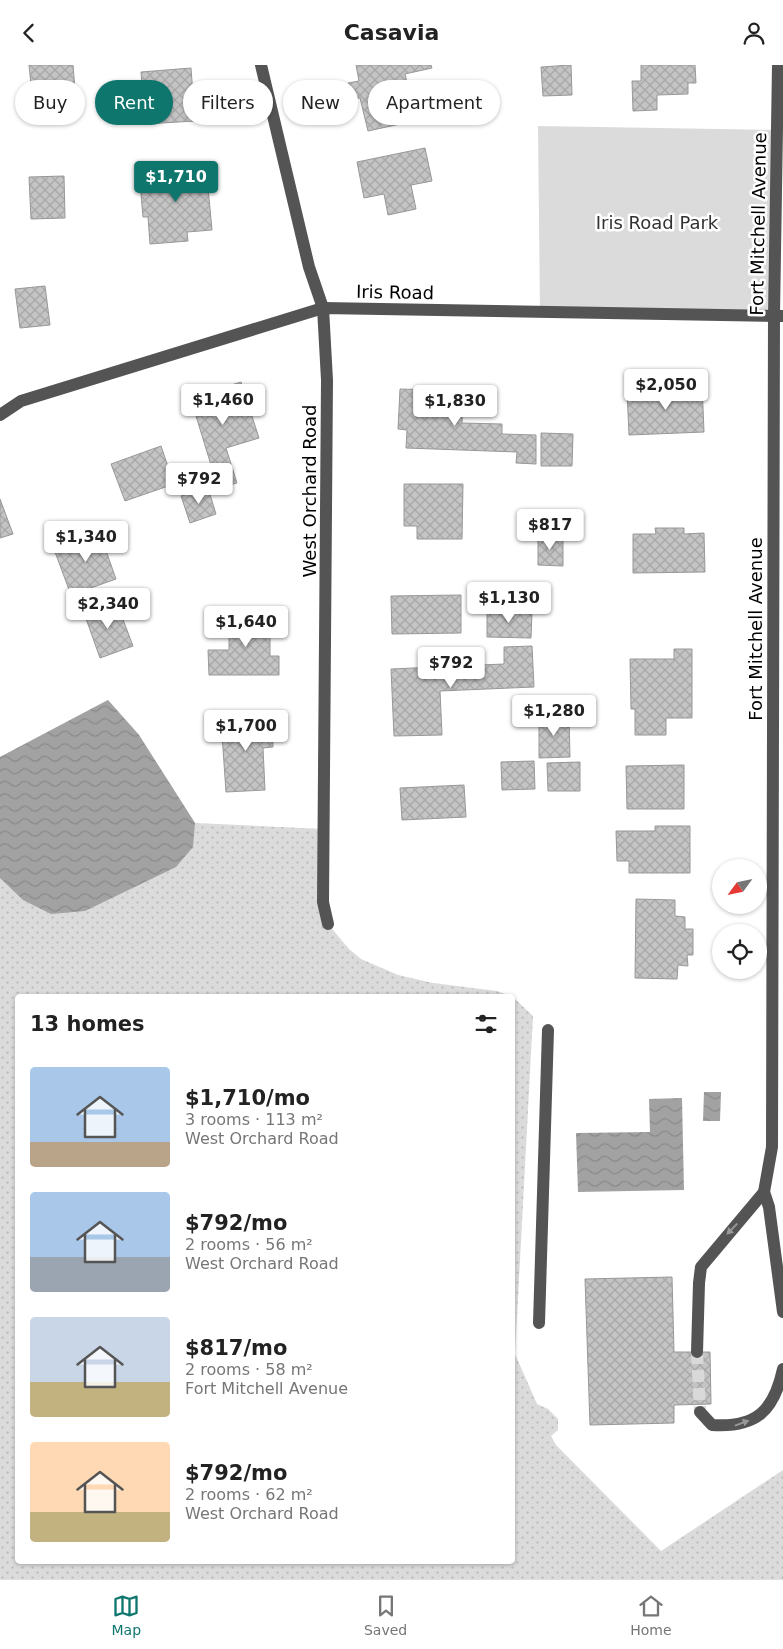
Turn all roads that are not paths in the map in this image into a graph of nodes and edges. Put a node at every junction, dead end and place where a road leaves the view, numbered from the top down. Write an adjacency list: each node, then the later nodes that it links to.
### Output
1 (261, 65): 3 (street, West Orchard Road)
2 (778, 65): 4 (street, Fort Mitchell Avenue)
3 (323, 308): 4 (street, Iris Road); 5 (street, Iris Road); 6 (street, West Orchard Road)
4 (779, 316): 8 (street, Fort Mitchell Avenue)
5 (0, 415)
6 (328, 924)
7 (548, 1030): 11 (street)
8 (777, 1147): 9 (street, Fort Mitchell Avenue)
9 (764, 1192): 10 (street); 12 (street, one-way to 12)
10 (783, 1312)
11 (539, 1323)
12 (697, 1352)
13 (783, 1369): 14 (street, one-way to 13)
14 (700, 1412)

